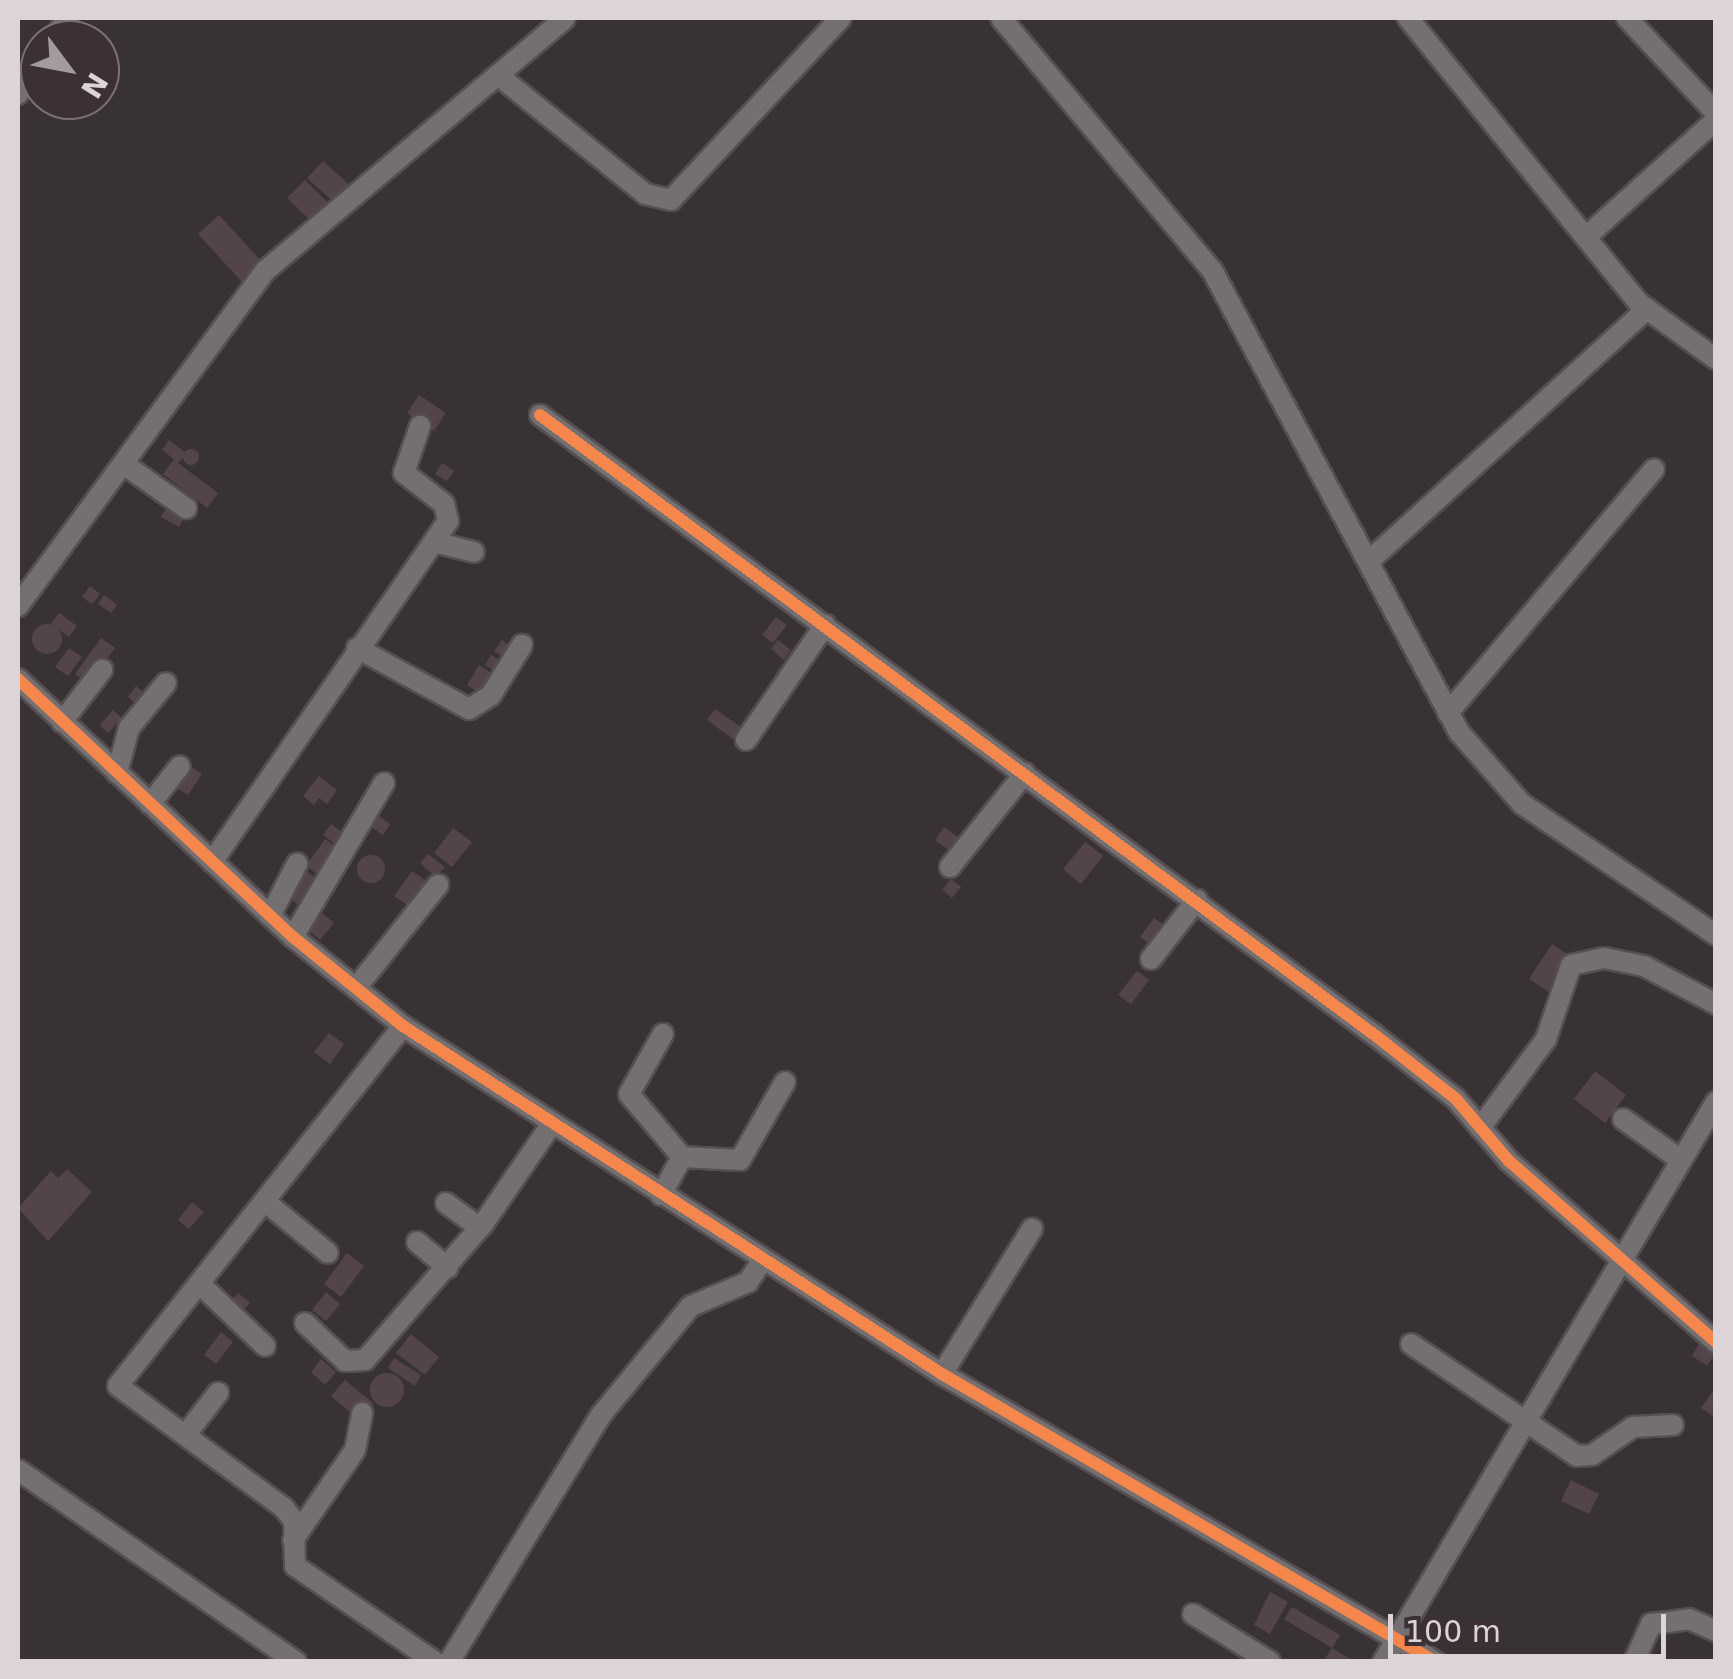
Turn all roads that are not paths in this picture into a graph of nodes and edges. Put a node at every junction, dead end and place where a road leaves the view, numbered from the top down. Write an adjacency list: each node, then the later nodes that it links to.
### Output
1 (565, 18): 6 (street)
2 (841, 18): 6 (street)
3 (1001, 18): 18 (street)
4 (1408, 18): 8 (street)
5 (1627, 18): 7 (street)
6 (499, 76): 13 (street)
7 (1716, 117): 8 (street)
8 (1586, 237): 9 (street)
9 (1648, 309): 10 (street); 18 (street)
10 (1716, 359)
11 (540, 415): 20 (street)
12 (420, 426): 16 (street)
13 (125, 464): 15 (street); 19 (street)
14 (1654, 469): 26 (street)
15 (186, 508)
16 (434, 542): 17 (street); 22 (street)
17 (474, 552)
18 (1368, 562): 26 (street)
19 (18, 606)
20 (825, 625): 28 (street); 31 (street)
21 (522, 645): 22 (street)
22 (357, 648): 34 (street)
23 (102, 670): 27 (street)
24 (18, 679): 27 (street)
25 (166, 683): 30 (street)
26 (1448, 713): 40 (street)
27 (62, 722): 30 (street)
28 (746, 740)
29 (180, 766): 33 (street)
30 (117, 773): 33 (street)
31 (1025, 773): 36 (street); 38 (street)
32 (384, 784): 41 (street)
33 (150, 804): 34 (street)
34 (212, 862): 39 (street)
35 (297, 864): 39 (street)
36 (950, 867)
37 (438, 885): 43 (street)
38 (1197, 900): 42 (street); 51 (street)
39 (270, 916): 41 (street)
40 (1716, 934)
41 (293, 937): 43 (street)
42 (1151, 958)
43 (356, 988): 45 (street)
44 (1716, 1004): 51 (street)
45 (404, 1026): 50 (street); 56 (street)
46 (663, 1034): 52 (street)
47 (785, 1082): 52 (street)
48 (1715, 1105): 53 (street)
49 (1623, 1119): 53 (street)
50 (551, 1125): 54 (street); 57 (street)
51 (1480, 1128): 62 (street)
52 (682, 1157): 54 (street)
53 (1681, 1160): 62 (street)
54 (661, 1195): 61 (street)
55 (446, 1203): 57 (street)
56 (268, 1204): 60 (street); 64 (street)
57 (480, 1228): 63 (street)
58 (1032, 1229): 69 (street)
59 (417, 1242): 63 (street)
60 (328, 1254)
61 (763, 1260): 69 (street); 82 (street)
62 (1620, 1263): 66 (street); 73 (street)
63 (448, 1268): 65 (street)
64 (202, 1286): 68 (street); 74 (street)
65 (304, 1324)
66 (1716, 1342)
67 (1411, 1344): 73 (street)
68 (266, 1346)
69 (942, 1374): 79 (street)
70 (218, 1393): 74 (street)
71 (362, 1413): 76 (street)
72 (1673, 1424): 73 (street)
73 (1525, 1425): 79 (street)
74 (188, 1433): 76 (street)
75 (18, 1470): 80 (street)
76 (293, 1540): 81 (street)
77 (1193, 1614): 83 (street)
78 (1716, 1631): 86 (street)
79 (1397, 1639): 84 (street); 85 (street)
80 (296, 1662)
81 (435, 1662)
82 (449, 1662)
83 (1270, 1662)
84 (1383, 1662)
85 (1436, 1662)
86 (1634, 1662)

